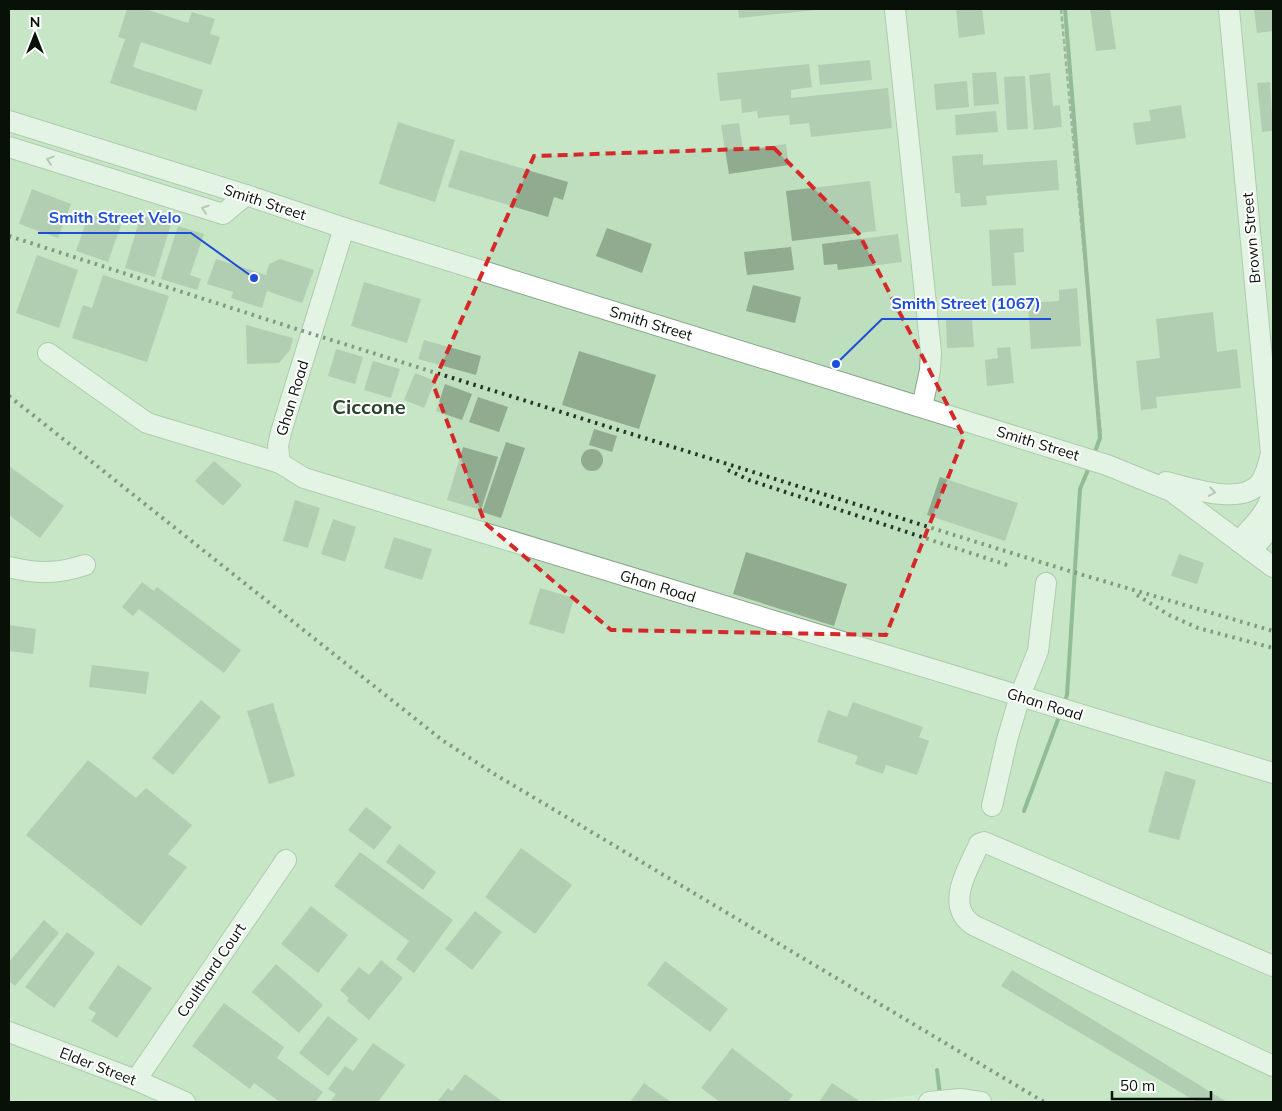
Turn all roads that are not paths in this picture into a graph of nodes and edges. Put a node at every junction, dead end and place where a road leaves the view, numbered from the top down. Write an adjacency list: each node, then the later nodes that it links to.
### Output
1 (895, 9): 8 (street)
2 (1229, 9): 10 (street, Brown Street)
3 (9, 121): 5 (street, Smith Street)
4 (9, 146): 5 (street, one-way to 4)
5 (246, 195): 6 (street, Smith Street)
6 (344, 228): 8 (street, Smith Street); 9 (street, Ghan Road)
7 (48, 354): 9 (street)
8 (922, 407): 11 (street, Smith Street)
9 (280, 462): 18 (street, Ghan Road)
10 (1272, 465): 11 (street, one-way to 10); 13 (street, Brown Street)
11 (1131, 473): 13 (street, Smith Street)
12 (1273, 522): 13 (street)
13 (1245, 546): 16 (street, Smith Street)
14 (85, 564): 15 (street)
15 (9, 567)
16 (1273, 567)
17 (1046, 583): 18 (street)
18 (1020, 696): 19 (street, Ghan Road); 20 (street)
19 (1273, 773)
20 (992, 806)
21 (286, 860): 25 (street, Coulthard Court)
22 (1273, 966): 24 (street)
23 (9, 1032): 25 (street, Elder Street)
24 (1273, 1066)
25 (136, 1080): 26 (street, Elder Street)
26 (185, 1102)
27 (931, 1102): 28 (street)
28 (981, 1102)

